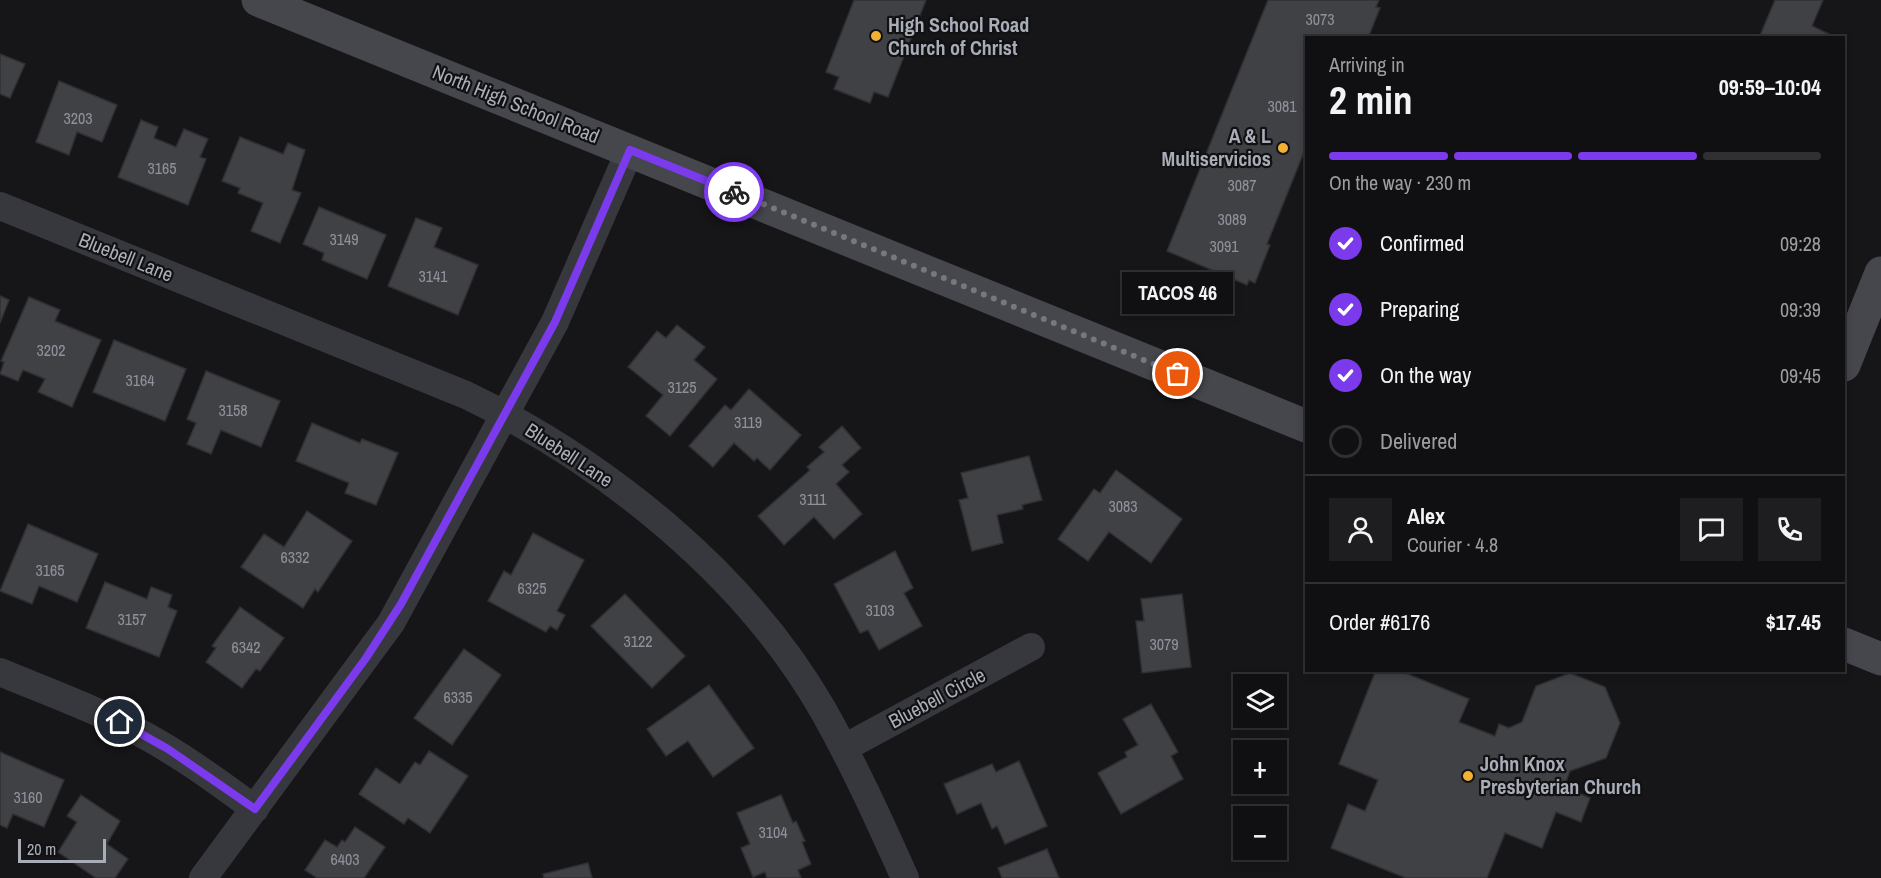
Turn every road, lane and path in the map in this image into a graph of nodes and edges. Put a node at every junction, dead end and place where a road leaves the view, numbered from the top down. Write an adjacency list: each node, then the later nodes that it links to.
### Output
1 (258, 0): 2 (street, North High School Road)
2 (630, 150): 6 (street); 7 (street, North High School Road)
3 (0, 206): 6 (street, Bluebell Lane)
4 (1881, 273): 5 (street)
5 (1845, 363)
6 (504, 414): 12 (street, Bluebell Lane); 13 (street)
7 (1305, 426)
8 (1845, 644): 10 (street)
9 (1031, 647): 12 (street, Bluebell Circle)
10 (1881, 659)
11 (0, 672): 13 (street)
12 (844, 748): 15 (street, Bluebell Lane)
13 (255, 809): 14 (street)
14 (203, 878)
15 (904, 878)

